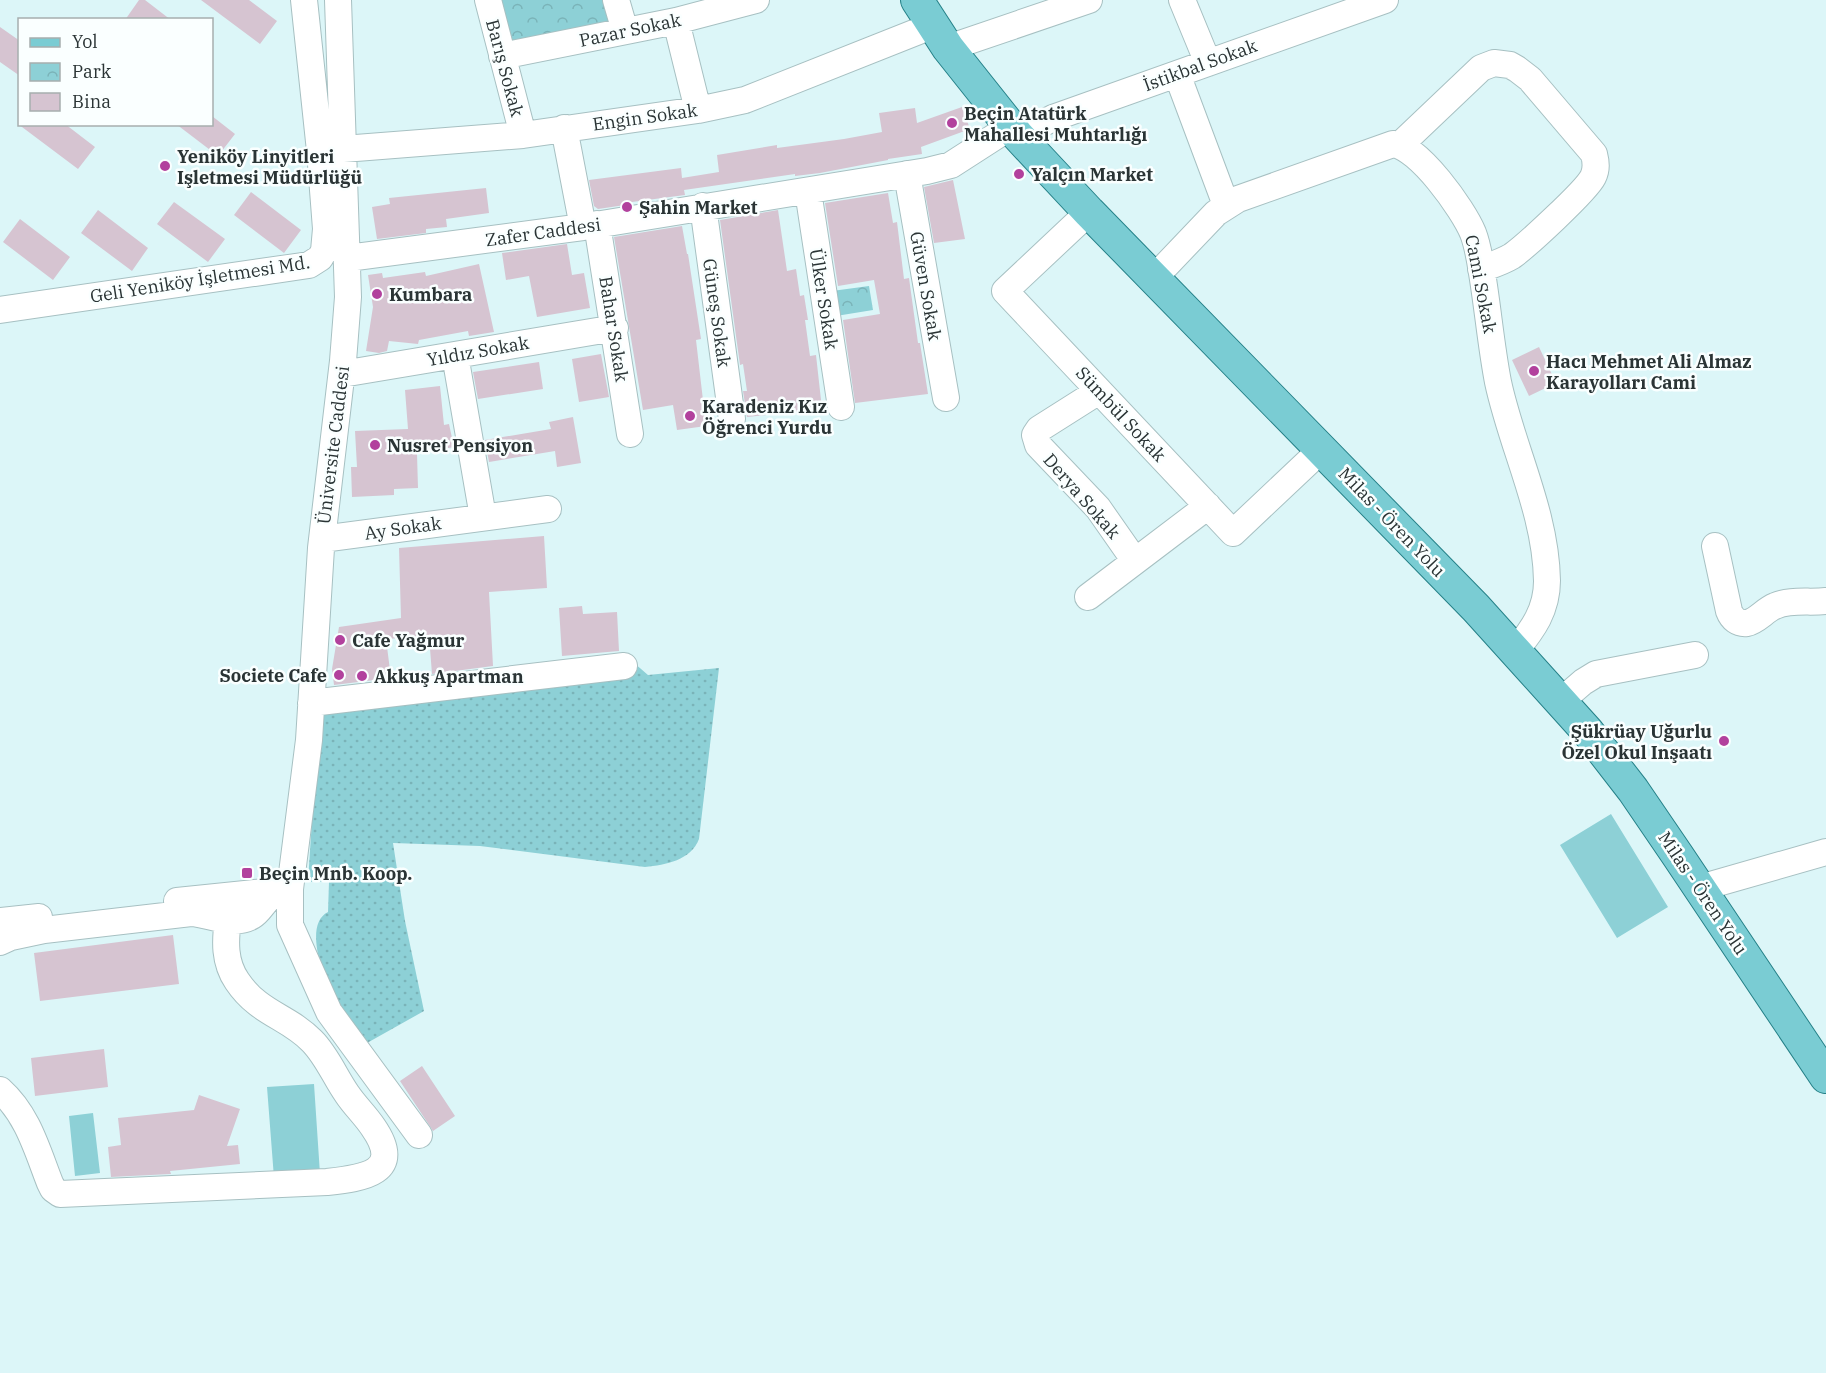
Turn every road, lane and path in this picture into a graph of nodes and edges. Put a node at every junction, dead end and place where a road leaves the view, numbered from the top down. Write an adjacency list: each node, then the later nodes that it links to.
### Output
1 (304, 0): 30 (street, Geli Yeniköy İşletmesi Md.)
2 (488, 0): 12 (street, Barış Sokak)
3 (616, 0): 11 (street)
4 (756, 0): 9 (street, Pazar Sokak)
5 (1089, 0): 10 (street, Engin Sokak)
6 (1182, 0): 13 (street)
7 (1385, 0): 13 (street, İstikbal Sokak)
8 (345, 2): 20 (street, Üniversite Caddesi)
9 (676, 21): 11 (street, Pazar Sokak); 15 (street)
10 (933, 24): 15 (street, Engin Sokak); 17 (main road, Milas - Ören Yolu)
11 (625, 31): 12 (street, Pazar Sokak)
12 (502, 56): 18 (street, Barış Sokak)
13 (1208, 63): 14 (street, İstikbal Sokak)
14 (1178, 74): 17 (street, İstikbal Sokak); 23 (street)
15 (698, 110): 16 (street, Engin Sokak)
16 (564, 128): 18 (street, Engin Sokak); 26 (street, Bahar Sokak)
17 (1014, 131): 21 (street, Zafer Caddesi); 25 (main road, Milas - Ören Yolu)
18 (523, 135): 20 (street, Engin Sokak)
19 (1400, 145): 23 (street); 28 (street, Cami Sokak); 28 (street)
20 (343, 149): 27 (street, Üniversite Caddesi)
21 (907, 174): 22 (street, Zafer Caddesi); 35 (street, Güven Sokak)
22 (808, 191): 24 (street, Zafer Caddesi); 36 (street, Ülker Sokak)
23 (1226, 205): 29 (street)
24 (703, 206): 26 (street, Zafer Caddesi); 37 (street, Güneş Sokak)
25 (1089, 212): 29 (main road, Milas - Ören Yolu); 34 (street, Sümbül Sokak)
26 (590, 226): 27 (street, Zafer Caddesi); 31 (street, Bahar Sokak)
27 (348, 258): 33 (street, Üniversite Caddesi)
28 (1481, 269): 48 (street, Cami Sokak)
29 (1154, 278): 39 (main road, Milas - Ören Yolu)
30 (0, 310)
31 (615, 328): 32 (street, Yıldız Sokak); 38 (street, Bahar Sokak)
32 (455, 355): 33 (street, Yıldız Sokak); 42 (street)
33 (342, 374): 43 (street, Üniversite Caddesi)
34 (1099, 391): 40 (street, Sümbül Sokak); 45 (street, Derya Sokak)
35 (946, 398)
36 (841, 407)
37 (732, 419)
38 (630, 434)
39 (1321, 450): 40 (street, Sümbül Sokak); 48 (main road, Milas - Ören Yolu)
40 (1208, 506): 45 (street)
41 (548, 509): 42 (street, Ay Sokak)
42 (483, 518): 43 (street, Ay Sokak)
43 (322, 539): 52 (street, Üniversite Caddesi)
44 (1715, 546): 47 (street)
45 (1135, 561): 46 (street)
46 (1088, 597)
47 (1826, 601)
48 (1516, 650): 51 (main road, Milas - Ören Yolu)
49 (1695, 655): 51 (street)
50 (624, 666): 52 (street)
51 (1561, 701): 54 (main road, Milas - Ören Yolu)
52 (311, 703): 55 (street, Üniversite Caddesi)
53 (1826, 852): 54 (street)
54 (1700, 888): 59 (main road, Milas - Ören Yolu)
55 (290, 889): 56 (street); 57 (street); 61 (street, Üniversite Caddesi)
56 (228, 919): 58 (street); 60 (street)
57 (0, 921)
58 (0, 942)
59 (1826, 1077)
60 (0, 1090)
61 (419, 1135)

